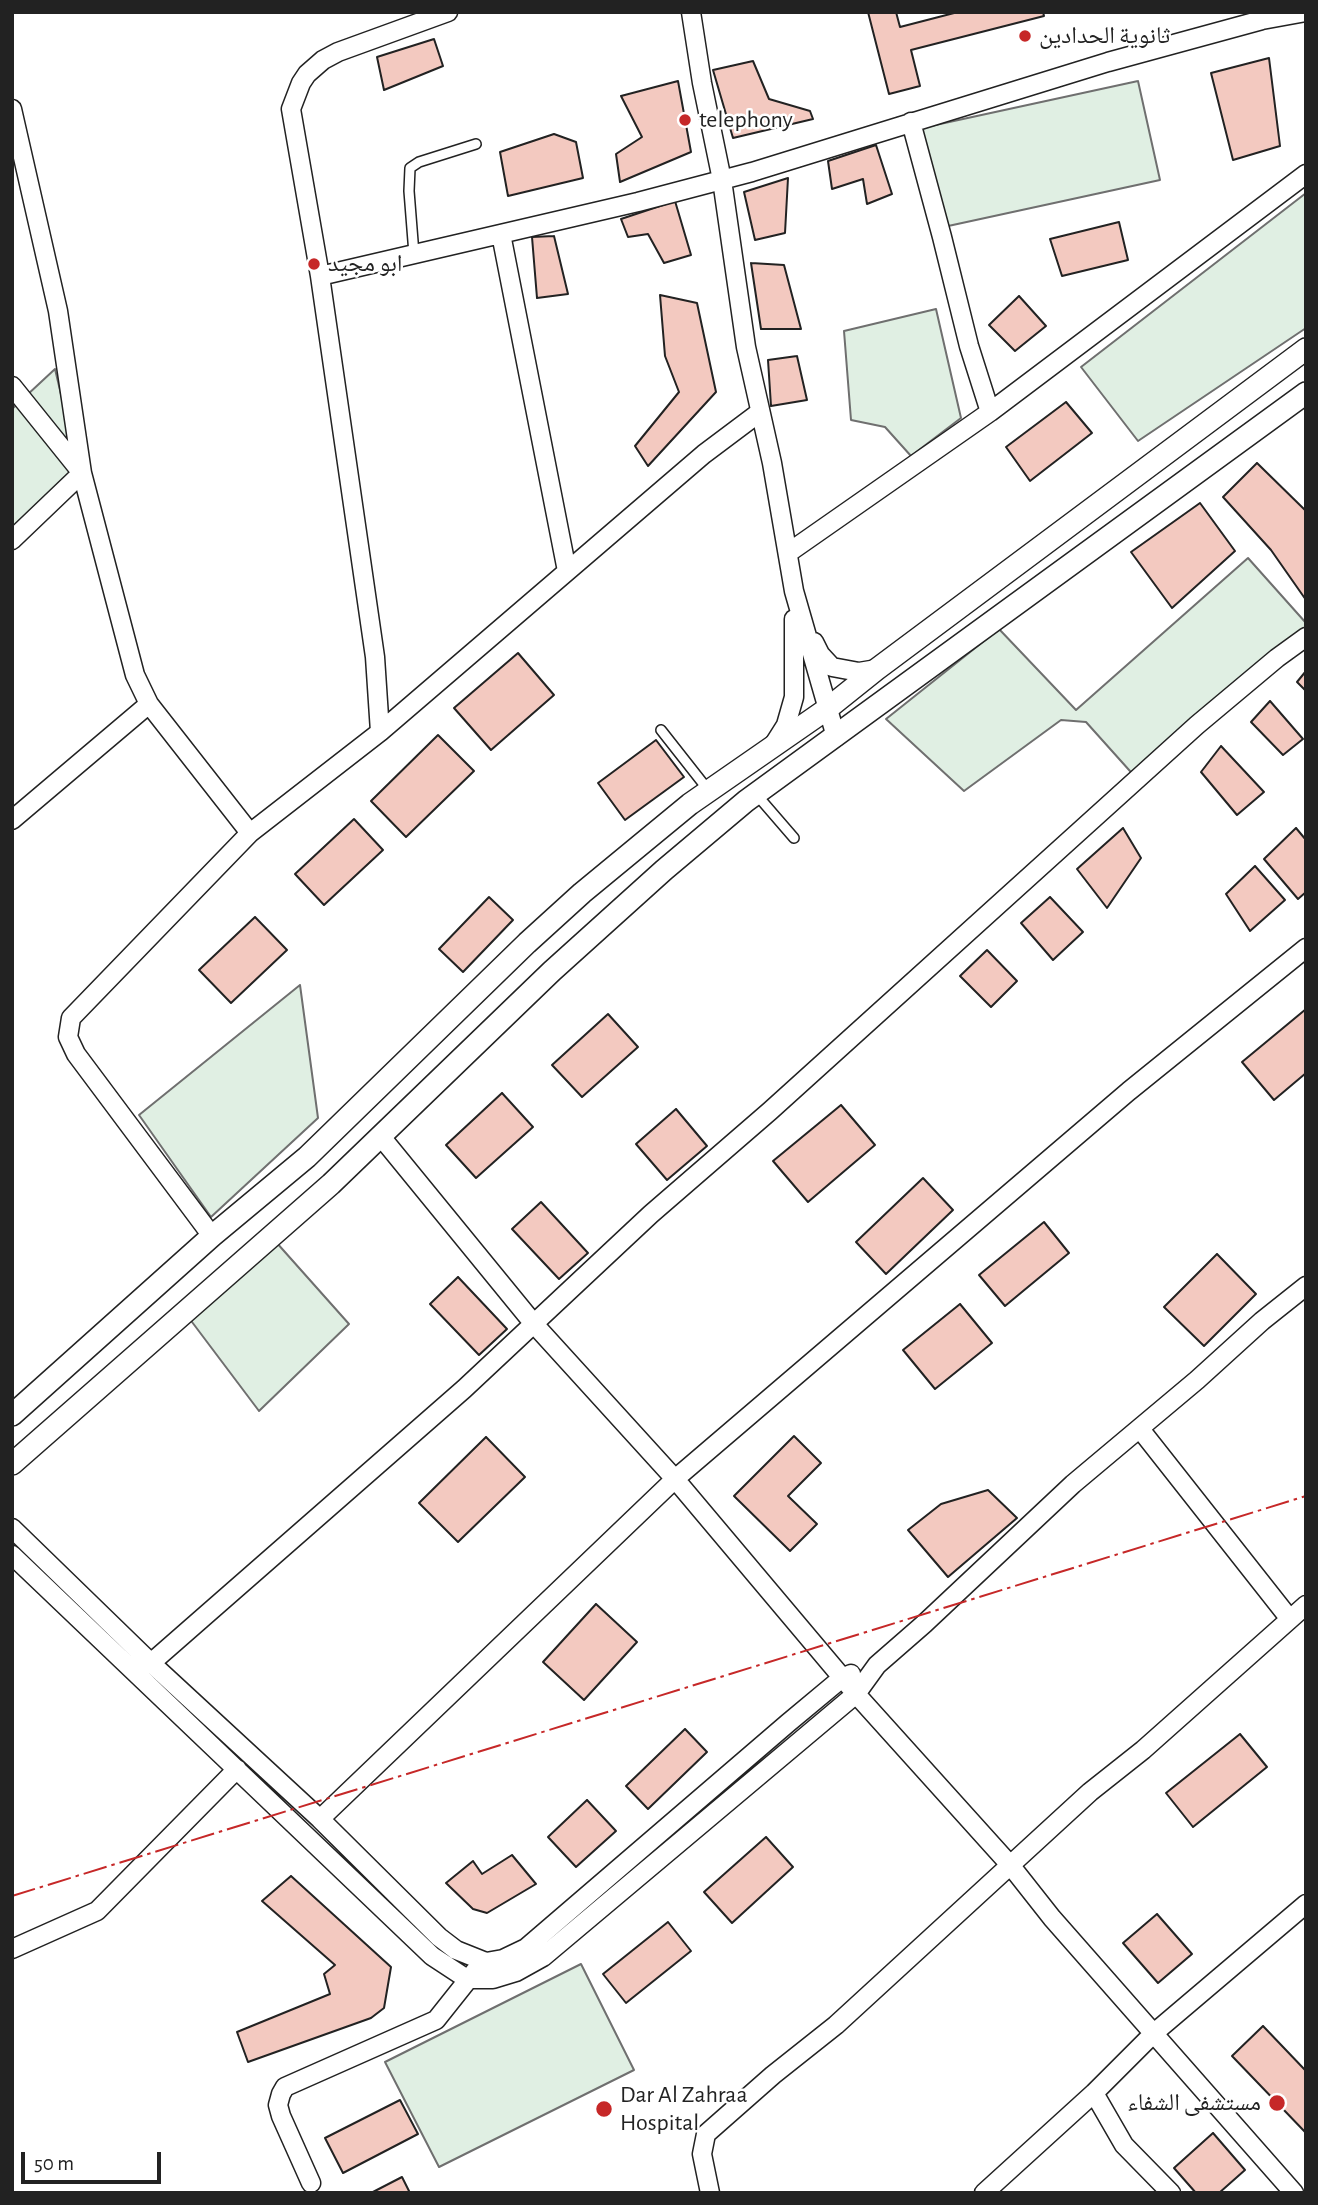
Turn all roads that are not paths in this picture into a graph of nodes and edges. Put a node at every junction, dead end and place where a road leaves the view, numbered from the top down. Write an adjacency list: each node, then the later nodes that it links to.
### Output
1 (448, 12): 11 (street)
2 (691, 12): 8 (street)
3 (1306, 12): 5 (street)
4 (12, 109): 17 (street)
5 (911, 122): 8 (street); 16 (street)
6 (476, 144): 10 (lane)
7 (1306, 174): 16 (street)
8 (722, 180): 9 (street); 15 (street)
9 (501, 234): 10 (street); 20 (street)
10 (414, 254): 11 (street)
11 (320, 276): 27 (street)
12 (1306, 349): 23 (street)
13 (12, 386): 17 (street)
14 (1306, 393): 28 (street)
15 (760, 412): 19 (street); 20 (street)
16 (990, 412): 19 (street)
17 (82, 473): 18 (street); 24 (street)
18 (12, 540)
19 (788, 553): 21 (street)
20 (567, 571): 27 (street)
21 (794, 591): 23 (street); 25 (street); 29 (street)
22 (1306, 637): 41 (street)
23 (877, 669): 25 (street)
24 (149, 704): 32 (street); 33 (street)
25 (827, 709): 28 (street); 29 (street)
26 (661, 730): 30 (lane)
27 (380, 732): 33 (street)
28 (836, 737): 31 (street)
29 (767, 750): 30 (street)
30 (709, 791): 37 (street)
31 (756, 794): 34 (lane); 36 (street)
32 (12, 820)
33 (250, 833): 39 (street)
34 (794, 838)
35 (1306, 948): 45 (street)
36 (382, 1138): 38 (street); 41 (street)
37 (307, 1157): 38 (street); 39 (street)
38 (331, 1184): 44 (street)
39 (212, 1236): 42 (street)
40 (1306, 1286): 43 (street)
41 (534, 1324): 45 (street); 50 (street)
42 (12, 1415)
43 (1140, 1429): 49 (street); 51 (street)
44 (12, 1464)
45 (675, 1479): 52 (street); 57 (street)
46 (12, 1528): 50 (street)
47 (12, 1555): 55 (street)
48 (1306, 1605): 49 (street)
49 (1289, 1618): 58 (street)
50 (151, 1663): 54 (street)
51 (877, 1665): 52 (street); 53 (street)
52 (842, 1678): 53 (street); 61 (street)
53 (856, 1694): 58 (street); 62 (street)
54 (232, 1738): 55 (street); 57 (street)
55 (219, 1752): 56 (street)
56 (237, 1769): 60 (street); 62 (street)
57 (320, 1819): 61 (street)
58 (1011, 1866): 63 (street); 66 (street)
59 (1306, 1905): 63 (street)
60 (12, 1949)
61 (486, 1962): 62 (street)
62 (467, 1979): 65 (street)
63 (1154, 2033): 64 (street); 69 (street)
64 (1094, 2092): 67 (street); 68 (street)
65 (311, 2183)
66 (710, 2193)
67 (984, 2193)
68 (1171, 2193)
69 (1294, 2193)

